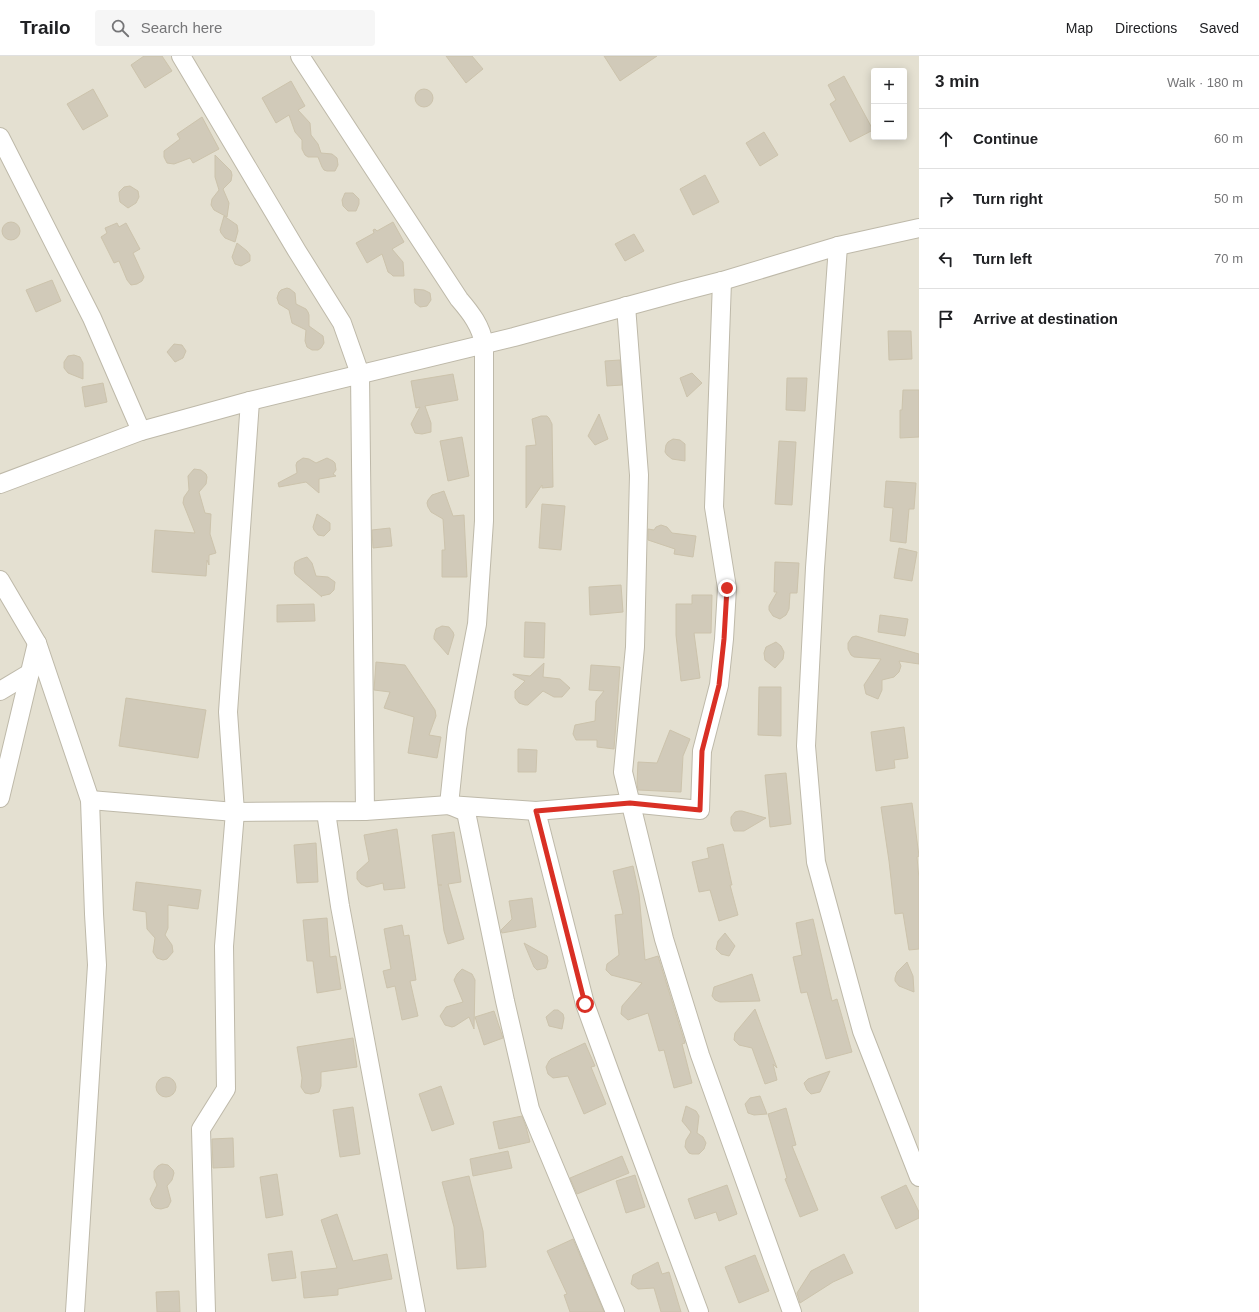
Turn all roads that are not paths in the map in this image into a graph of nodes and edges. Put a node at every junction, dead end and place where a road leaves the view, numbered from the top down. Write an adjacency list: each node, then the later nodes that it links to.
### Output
1 (181, 56): 9 (street)
2 (300, 56): 8 (street)
3 (0, 137): 11 (street)
4 (919, 228): 5 (street)
5 (838, 246): 6 (street); 25 (street)
6 (722, 281): 7 (street); 19 (street)
7 (626, 306): 8 (street); 19 (street)
8 (484, 344): 9 (street); 20 (street)
9 (360, 374): 10 (street); 21 (street)
10 (250, 401): 11 (street); 23 (street)
11 (141, 431): 12 (street)
12 (0, 484)
13 (0, 580): 14 (street)
14 (37, 643): 15 (street); 18 (street)
15 (30, 673): 16 (street); 17 (street)
16 (0, 691)
17 (0, 798)
18 (90, 800): 23 (street); 26 (street)
19 (630, 803): 22 (street); 31 (street)
20 (449, 805): 21 (street); 22 (street); 29 (street)
21 (365, 811): 24 (street)
22 (536, 811): 30 (street)
23 (235, 812): 24 (street); 27 (street)
24 (326, 812): 28 (street)
25 (919, 1177)
26 (75, 1312)
27 (206, 1312)
28 (416, 1312)
29 (615, 1312)
30 (699, 1312)
31 (792, 1312)

